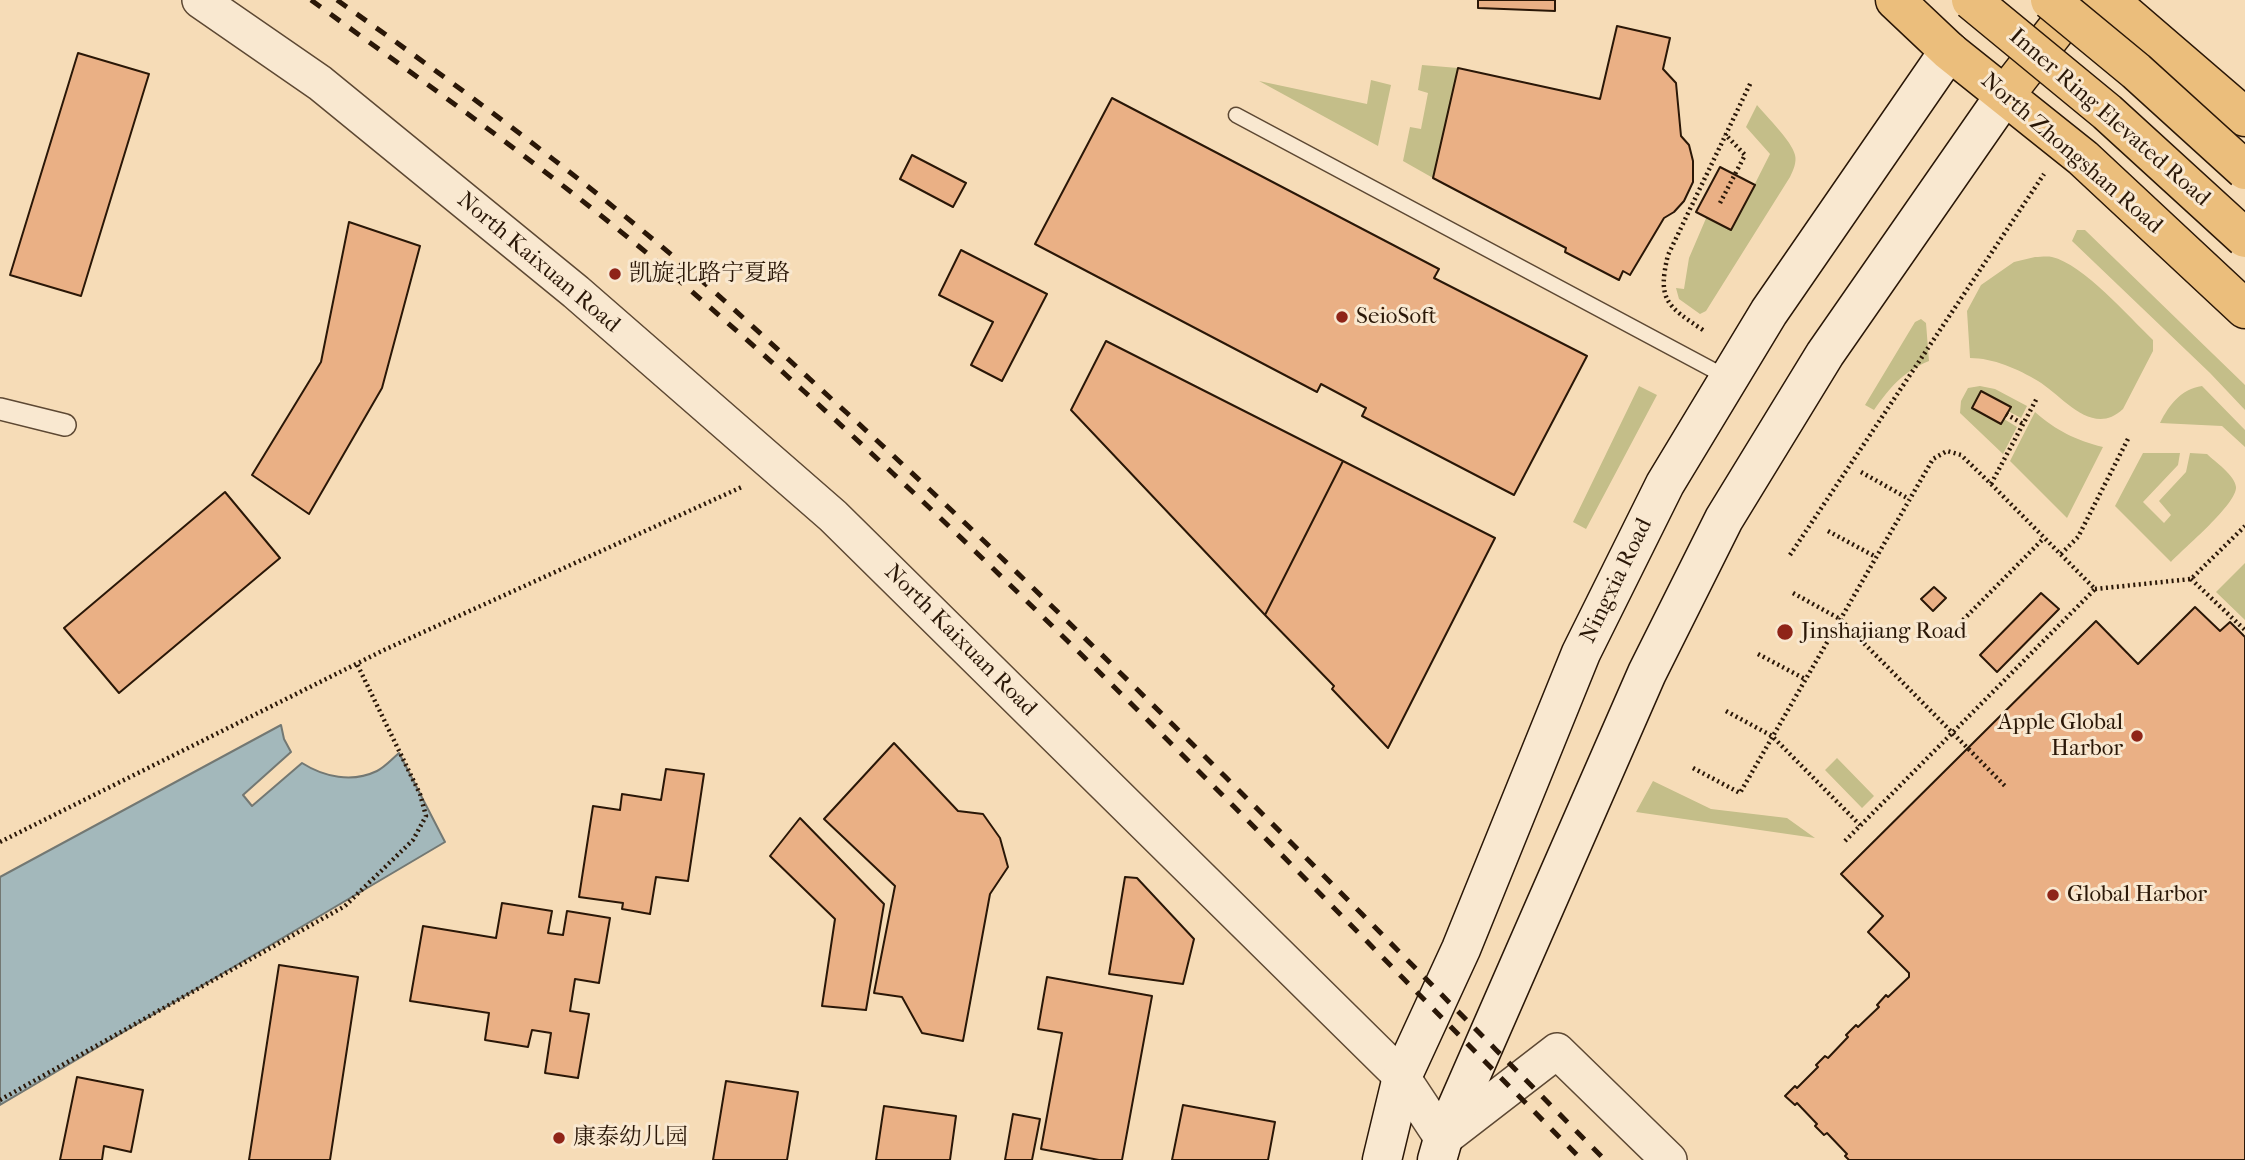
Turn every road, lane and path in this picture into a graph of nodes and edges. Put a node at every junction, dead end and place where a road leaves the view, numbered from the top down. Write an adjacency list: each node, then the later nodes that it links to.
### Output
1 (200, 0): 27 (street, North Kaixuan Road)
2 (1895, 0): 8 (main road, North Zhongshan Road)
3 (1971, 0): 17 (main road, Inner Ring Elevated Road, bridge)
4 (1991, 0): 8 (main road)
5 (2050, 0): 15 (main road, bridge)
6 (2080, 0): 10 (main road)
7 (2109, 0): 12 (main road)
8 (1949, 51): 10 (main road, North Zhongshan Road); 20 (main road, Ningxia Road)
9 (1751, 82): 13 (path)
10 (2005, 95): 14 (main road, North Zhongshan Road); 56 (main road)
11 (1236, 115): 20 (lane)
12 (2245, 117)
13 (1725, 134): 16 (path); 19 (path)
14 (2064, 143): 18 (main road, North Zhongshan Road); 35 (path)
15 (2245, 170)
16 (1720, 203)
17 (2245, 238)
18 (2245, 309)
19 (1703, 330)
20 (1729, 379): 54 (main road, Ningxia Road)
21 (2037, 398): 24 (path)
22 (0, 410): 25 (street)
23 (2006, 414): 24 (path)
24 (2023, 424): 29 (path)
25 (65, 425)
26 (2129, 437): 34 (path)
27 (780, 470): 44 (path); 54 (street, North Kaixuan Road)
28 (1861, 472): 30 (path)
29 (1991, 484): 30 (path); 33 (path)
30 (1910, 499): 36 (path)
31 (2245, 526): 37 (path)
32 (1828, 531): 36 (path)
33 (2044, 538): 34 (path); 41 (path)
34 (2061, 554): 38 (path)
35 (1790, 555)
36 (1876, 557): 40 (path)
37 (2192, 579): 38 (path); 42 (path)
38 (2095, 589): 47 (path)
39 (1793, 593): 40 (path)
40 (1840, 619): 45 (path); 47 (path)
41 (1963, 620)
42 (2245, 630)
43 (1758, 654): 45 (path)
44 (357, 663): 53 (path); 55 (path)
45 (1805, 680): 48 (path)
46 (1726, 712): 48 (path)
47 (1953, 733): 50 (path); 51 (path)
48 (1772, 736): 49 (path); 51 (path)
49 (1693, 768)
50 (2007, 786)
51 (1860, 825): 52 (path)
52 (1845, 841)
53 (0, 842)
54 (1402, 1077): 56 (street, North Kaixuan Road); 57 (main road, Ningxia Road)
55 (0, 1100)
56 (1440, 1149): 58 (street)
57 (1382, 1160)
58 (1669, 1160)

